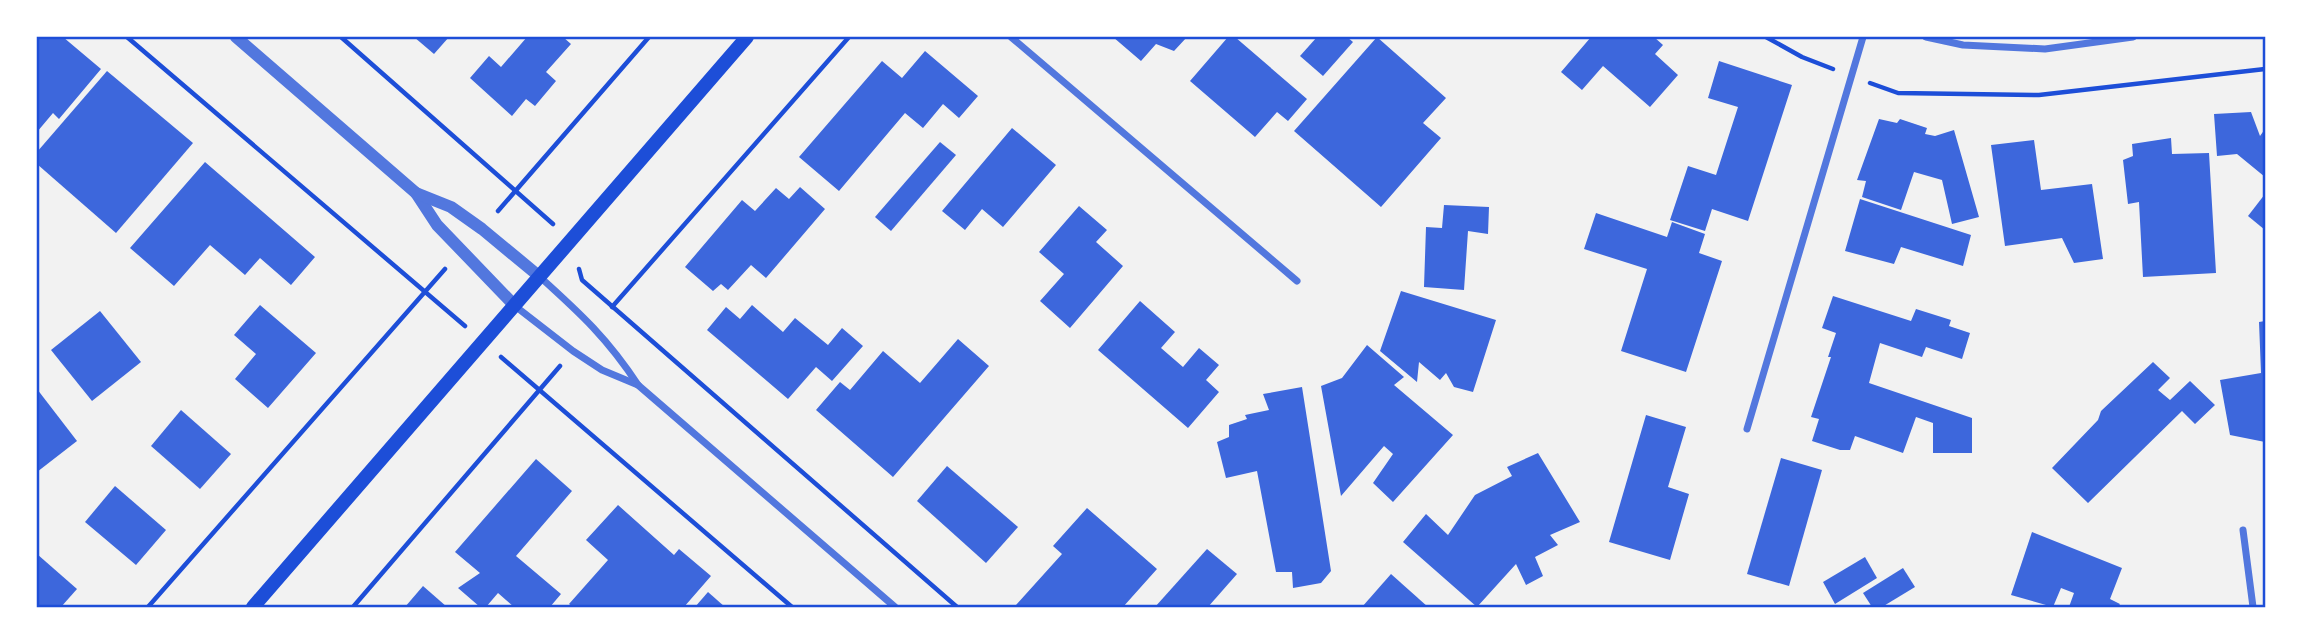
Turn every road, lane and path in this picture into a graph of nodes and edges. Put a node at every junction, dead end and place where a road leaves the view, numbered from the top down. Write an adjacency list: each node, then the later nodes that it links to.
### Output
1 (127, 37): 20 (path)
2 (236, 37): 14 (street)
3 (341, 37): 13 (path)
4 (649, 37): 13 (path)
5 (747, 37): 16 (main road)
6 (1011, 37): 19 (street)
7 (1766, 37): 12 (path)
8 (1863, 37): 12 (street)
9 (1926, 37): 10 (street)
10 (2133, 37)
11 (2265, 69): 12 (path)
12 (1851, 76): 24 (street)
13 (516, 190): 15 (path); 16 (path)
14 (416, 193): 15 (street); 17 (street)
15 (482, 229): 18 (street)
16 (571, 241): 18 (main road); 30 (path)
17 (461, 252): 20 (path); 21 (street)
18 (540, 277): 21 (main road); 23 (street)
19 (1297, 281)
20 (425, 292): 22 (path); 26 (path)
21 (515, 306): 22 (main road); 23 (street)
22 (484, 342): 27 (main road); 28 (path)
23 (638, 385): 29 (street)
24 (1746, 429)
25 (2243, 530): 31 (street)
26 (148, 607)
27 (253, 607)
28 (792, 607)
29 (895, 607)
30 (957, 607)
31 (2253, 607)

